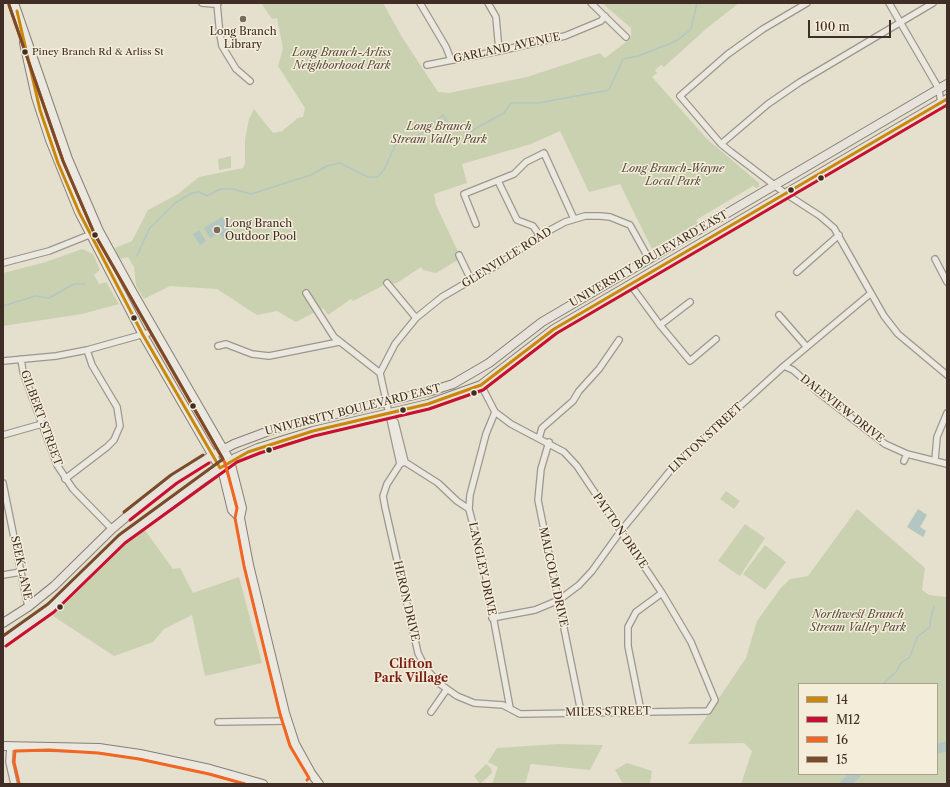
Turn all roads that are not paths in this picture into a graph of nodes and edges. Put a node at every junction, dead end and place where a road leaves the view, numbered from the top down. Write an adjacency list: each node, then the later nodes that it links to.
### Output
1 (14, 3): 10 (main road)
2 (202, 3): 3 (street)
3 (217, 3): 19 (street)
4 (420, 3): 15 (street)
5 (488, 3): 14 (street)
6 (591, 3): 11 (street)
7 (807, 3): 23 (street)
8 (889, 3): 12 (street)
9 (933, 3): 12 (street)
10 (17, 11): 17 (main road); 18 (main road)
11 (605, 16): 13 (street); 14 (street, GARLAND AVENUE)
12 (901, 24): 21 (street); 23 (street)
13 (626, 37)
14 (499, 51): 15 (street, GARLAND AVENUE)
15 (451, 60): 16 (street, GARLAND AVENUE)
16 (427, 65)
17 (41, 77): 18 (main road); 29 (main road)
18 (32, 81): 30 (main road)
19 (250, 81)
20 (947, 84): 21 (main road, UNIVERSITY BOULEVARD EAST)
21 (939, 89): 22 (street); 25 (main road, UNIVERSITY BOULEVARD EAST)
22 (944, 101): 26 (main road, UNIVERSITY BOULEVARD EAST)
23 (721, 144): 25 (street)
24 (498, 181): 27 (street); 28 (street); 31 (street)
25 (775, 186): 26 (street); 34 (main road, UNIVERSITY BOULEVARD EAST)
26 (786, 194): 32 (street); 41 (main road, UNIVERSITY BOULEVARD EAST)
27 (574, 219): 31 (street, GLENVILLE ROAD); 34 (street, GLENVILLE ROAD)
28 (476, 224)
29 (99, 231): 30 (street); 48 (main road)
30 (90, 235): 36 (street); 49 (main road)
31 (540, 236): 38 (street, GLENVILLE ROAD)
32 (839, 236): 37 (street); 43 (street)
33 (459, 255): 38 (street)
34 (649, 259): 62 (main road, UNIVERSITY BOULEVARD EAST)
35 (935, 259): 39 (street)
36 (3, 263)
37 (797, 272)
38 (471, 280): 46 (street, GLENVILLE ROAD)
39 (947, 282)
40 (387, 284): 46 (street)
41 (630, 284): 47 (street); 61 (main road, UNIVERSITY BOULEVARD EAST)
42 (306, 292): 52 (street)
43 (870, 294): 54 (street, LINTON STREET); 60 (street)
44 (690, 302): 47 (street)
45 (779, 315): 54 (street)
46 (416, 318): 59 (street, GLENVILLE ROAD)
47 (660, 325): 51 (street)
48 (155, 331): 49 (street); 70 (main road)
49 (143, 335): 55 (street); 72 (main road)
50 (619, 340): 68 (street)
51 (716, 340)
52 (339, 342): 53 (street); 59 (street)
53 (218, 346)
54 (806, 346): 58 (street, LINTON STREET)
55 (87, 350): 56 (street); 79 (street)
56 (21, 359): 57 (street); 66 (street, GILBERT STREET)
57 (3, 361)
58 (784, 366): 71 (street, DALEVIEW DRIVE); 84 (street, LINTON STREET)
59 (380, 372): 62 (street)
60 (947, 375)
61 (481, 385): 63 (street, PATTON DRIVE); 65 (main road, UNIVERSITY BOULEVARD EAST)
62 (387, 402): 65 (street); 70 (main road, UNIVERSITY BOULEVARD EAST)
63 (496, 412): 68 (street, PATTON DRIVE); 81 (street)
64 (947, 413): 73 (street)
65 (390, 416): 74 (main road, UNIVERSITY BOULEVARD EAST); 76 (street)
66 (42, 424): 67 (street); 79 (street, GILBERT STREET)
67 (3, 435)
68 (539, 438): 69 (street, PATTON DRIVE)
69 (549, 442): 84 (street, PATTON DRIVE); 88 (street, MALCOLM DRIVE)
70 (224, 449): 72 (main road, UNIVERSITY BOULEVARD EAST); 74 (main road)
71 (907, 454): 73 (street, DALEVIEW DRIVE); 75 (street)
72 (213, 455): 78 (main road); 83 (main road, UNIVERSITY BOULEVARD EAST)
73 (935, 460): 77 (street, DALEVIEW DRIVE)
74 (230, 461): 78 (main road, UNIVERSITY BOULEVARD EAST); 82 (main road)
75 (904, 461)
76 (402, 463): 81 (street, LANGLEY DRIVE); 93 (street, HERON DRIVE)
77 (947, 464)
78 (220, 468): 82 (main road); 92 (main road, UNIVERSITY BOULEVARD EAST)
79 (65, 479): 83 (street, GILBERT STREET)
80 (3, 483): 85 (street, SEEK LANE)
81 (469, 510): 90 (street, LANGLEY DRIVE)
82 (240, 518): 99 (main road)
83 (112, 529): 89 (main road, UNIVERSITY BOULEVARD EAST)
84 (620, 532): 87 (street, PATTON DRIVE); 88 (street, LINTON STREET)
85 (21, 572): 86 (street); 89 (street, SEEK LANE)
86 (3, 575)
87 (662, 593): 95 (street, PATTON DRIVE); 98 (street)
88 (559, 600): 90 (street, LINTON STREET); 97 (street, MALCOLM DRIVE)
89 (28, 607): 91 (main road, UNIVERSITY BOULEVARD EAST)
90 (492, 618): 94 (street, LANGLEY DRIVE)
91 (3, 624)
92 (3, 642)
93 (446, 689): 94 (street, HERON DRIVE); 96 (street)
94 (510, 708): 97 (street, MILES STREET)
95 (708, 711): 98 (street, MILES STREET)
96 (431, 712)
97 (581, 712): 98 (street, MILES STREET)
98 (641, 712)
99 (288, 721): 100 (street); 102 (main road)
100 (218, 722)
101 (6, 746): 103 (street); 104 (main road)
102 (315, 783)
103 (14, 784)
104 (263, 784)

